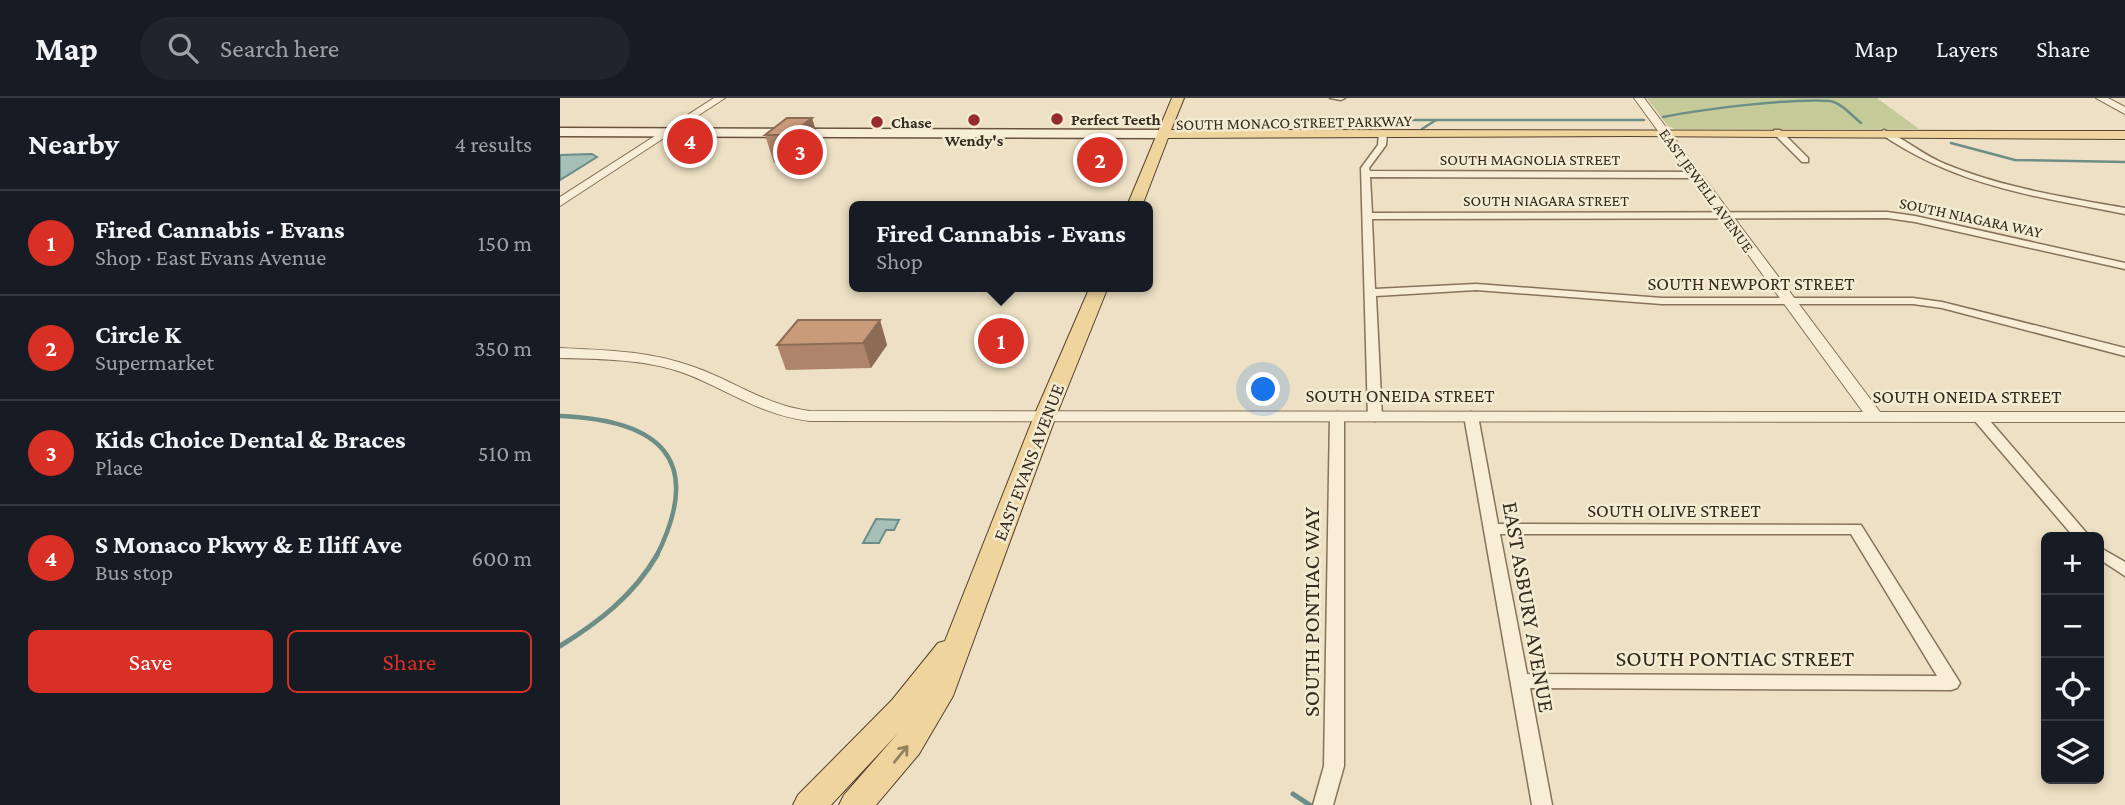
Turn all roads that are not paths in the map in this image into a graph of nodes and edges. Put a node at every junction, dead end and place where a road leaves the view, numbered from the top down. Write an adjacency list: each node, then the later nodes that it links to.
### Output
1 (720, 98): 9 (street)
2 (1178, 98): 15 (main road)
3 (1334, 98): 4 (street)
4 (1341, 98)
5 (1639, 98): 11 (street, EAST JEWELL AVENUE)
6 (2101, 98): 7 (street)
7 (2125, 111)
8 (560, 132): 9 (main road, SOUTH MONACO STREET PARKWAY)
9 (662, 135): 15 (main road, SOUTH MONACO STREET PARKWAY); 16 (main road, SOUTH MONACO STREET PARKWAY); 21 (street)
10 (1383, 135): 11 (main road, SOUTH MONACO STREET PARKWAY); 15 (main road, SOUTH MONACO STREET PARKWAY); 18 (street)
11 (1666, 135): 12 (main road, SOUTH MONACO STREET PARKWAY); 19 (street, EAST JEWELL AVENUE)
12 (1780, 135): 13 (main road, SOUTH MONACO STREET PARKWAY); 17 (street)
13 (1887, 135): 14 (main road, SOUTH MONACO STREET PARKWAY); 22 (street)
14 (2125, 135)
15 (1162, 137): 20 (main road)
16 (560, 138)
17 (1805, 160)
18 (1365, 174): 19 (street, SOUTH MAGNOLIA STREET); 23 (street)
19 (1695, 174): 24 (street, EAST JEWELL AVENUE)
20 (1136, 201)
21 (560, 202)
22 (2124, 210)
23 (1366, 216): 24 (street, SOUTH NIAGARA STREET); 27 (street)
24 (1726, 216): 25 (street, SOUTH NIAGARA WAY); 28 (street, EAST JEWELL AVENUE)
25 (2125, 267)
26 (1097, 292): 31 (main road, EAST EVANS AVENUE)
27 (1371, 293): 28 (street, SOUTH NEWPORT STREET); 33 (street)
28 (1788, 300): 29 (street, SOUTH NEWPORT STREET); 36 (street, EAST JEWELL AVENUE)
29 (2125, 352)
30 (560, 353): 31 (street, SOUTH ONEIDA STREET)
31 (1045, 416): 32 (street, SOUTH ONEIDA STREET); 42 (main road, EAST EVANS AVENUE)
32 (1337, 416): 33 (street, SOUTH ONEIDA STREET); 47 (street, SOUTH PONTIAC WAY)
33 (1375, 416): 34 (street, SOUTH ONEIDA STREET)
34 (1471, 416): 36 (street, SOUTH ONEIDA STREET); 38 (street, EAST ASBURY AVENUE)
35 (2125, 416): 37 (street, SOUTH ONEIDA STREET)
36 (1875, 417): 37 (street, SOUTH ONEIDA STREET)
37 (1979, 417): 39 (street)
38 (1491, 529): 43 (street, EAST ASBURY AVENUE); 44 (street, SOUTH OLIVE STREET)
39 (2078, 532)
40 (2104, 555): 41 (street)
41 (2125, 570)
42 (958, 637): 45 (main road, EAST EVANS AVENUE); 46 (main road, EAST EVANS AVENUE, one-way to 42)
43 (1519, 681): 44 (street, SOUTH PONTIAC STREET); 48 (street, EAST ASBURY AVENUE)
44 (1951, 683)
45 (812, 805)
46 (856, 805)
47 (1323, 805)
48 (1542, 805)

